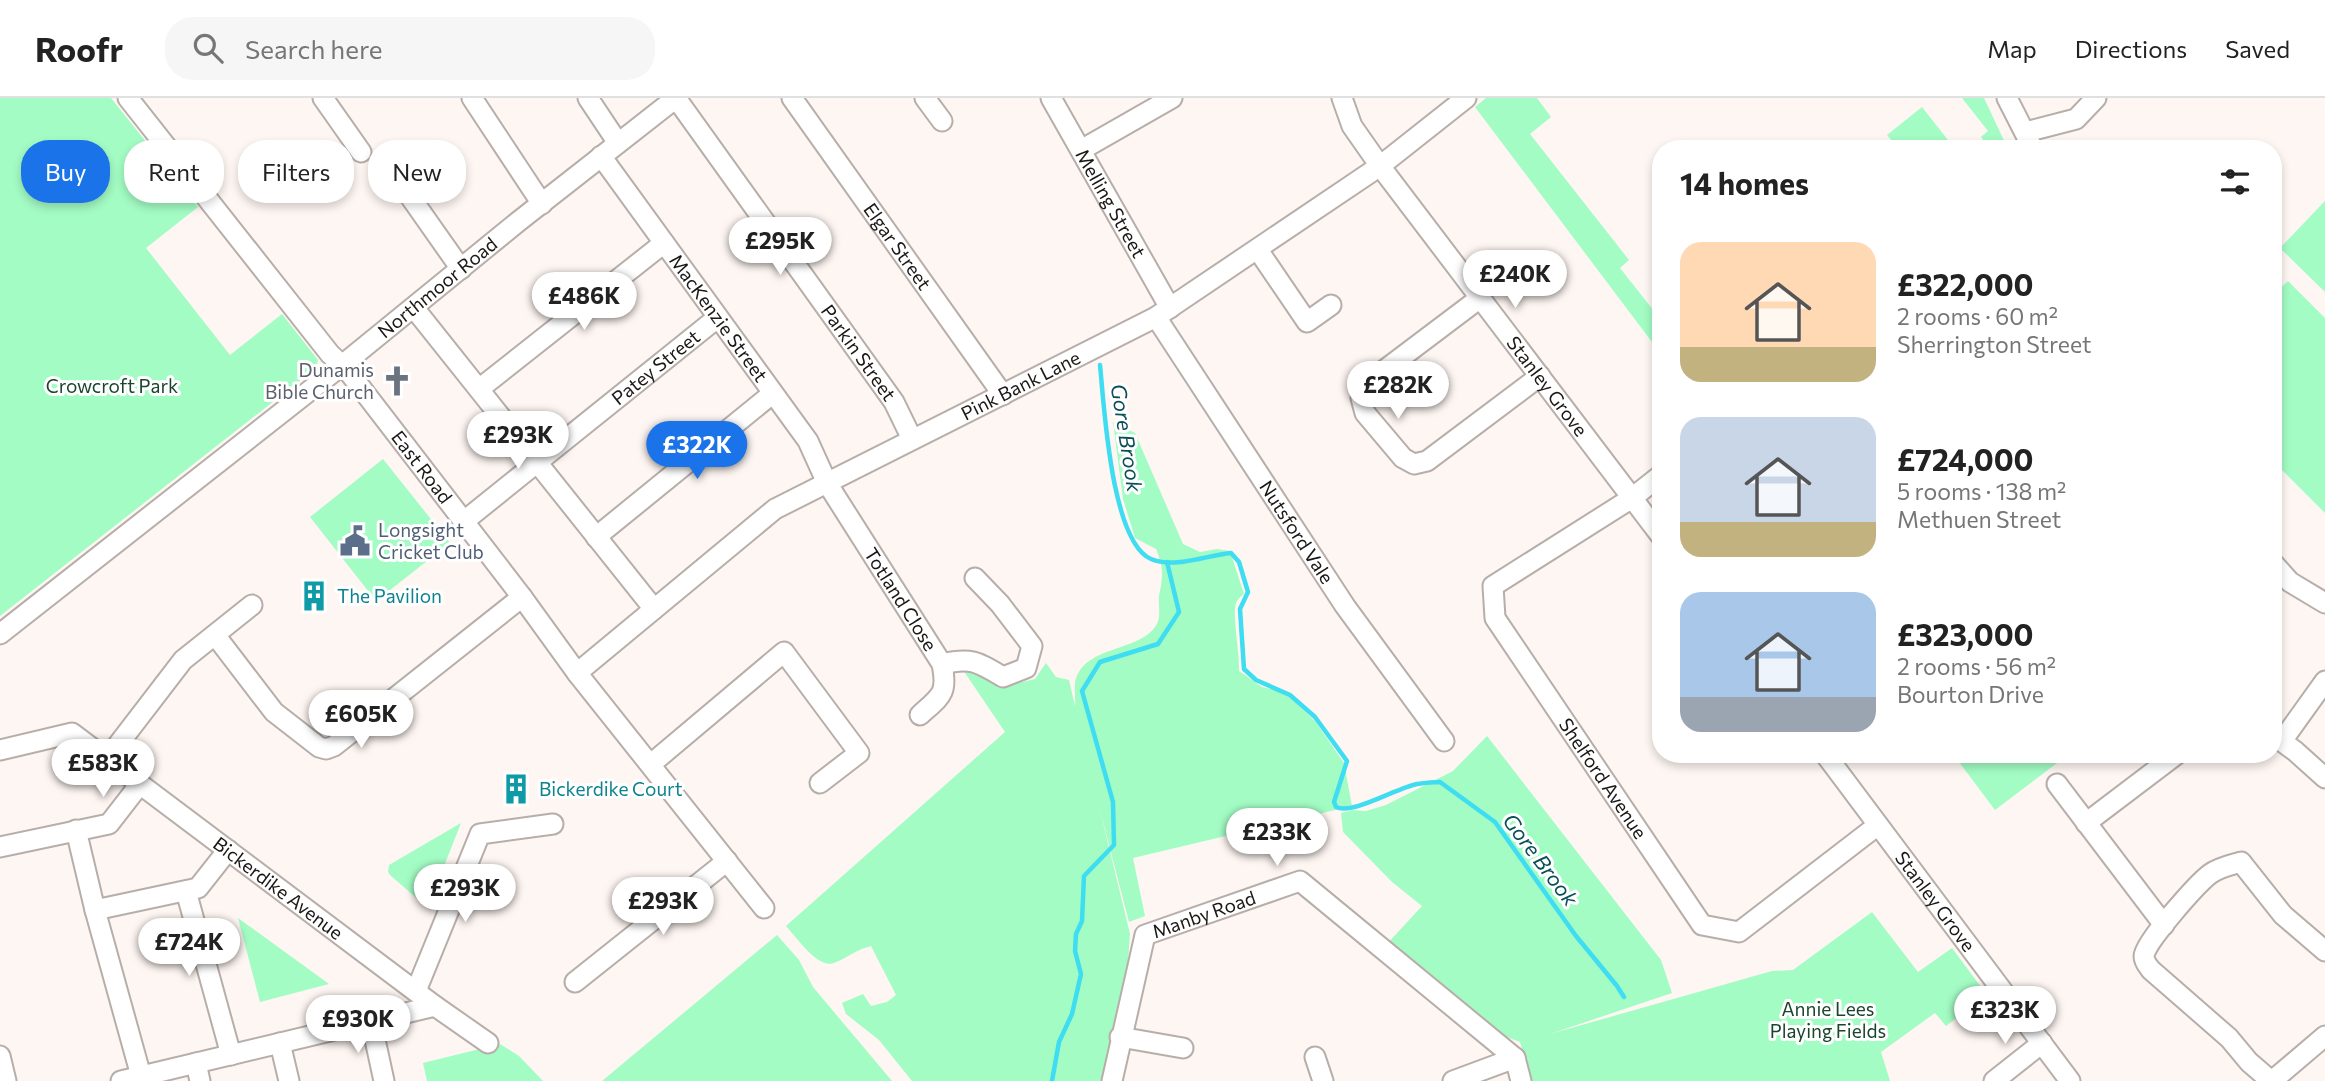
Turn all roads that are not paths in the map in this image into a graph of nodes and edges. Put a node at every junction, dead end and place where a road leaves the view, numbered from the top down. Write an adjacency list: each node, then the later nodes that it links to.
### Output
1 (128, 98): 31 (street, East Road)
2 (323, 98): 18 (street)
3 (472, 98): 22 (street)
4 (588, 98): 16 (street)
5 (676, 98): 16 (street, Northmoor Road); 36 (street, Parkin Street)
6 (792, 98): 35 (street, Elgar Street)
7 (925, 98): 14 (street)
8 (1051, 98): 17 (street, Melling Street)
9 (1172, 98): 17 (street)
10 (1342, 98): 20 (street, Stanley Grove)
11 (1466, 98): 20 (street, Pink Bank Lane)
12 (2007, 98): 15 (street)
13 (2096, 98): 15 (street)
14 (942, 121)
15 (2030, 140)
16 (618, 143): 19 (street, Northmoor Road)
17 (1081, 150): 29 (street, Melling Street)
18 (361, 152)
19 (601, 156): 22 (street, Northmoor Road); 23 (street, MacKenzie Street)
20 (1380, 166): 24 (street, Pink Bank Lane); 26 (street, Stanley Grove)
21 (415, 203): 25 (street)
22 (542, 204): 25 (street, Northmoor Road)
23 (664, 243): 30 (street, MacKenzie Street); 33 (street)
24 (1258, 250): 27 (street); 29 (street, Pink Bank Lane)
25 (461, 269): 28 (street, Northmoor Road)
26 (1480, 298): 32 (street, Stanley Grove); 32 (street)
27 (1331, 305)
28 (414, 308): 31 (street, Northmoor Road); 33 (street)
29 (1163, 312): 35 (street, Pink Bank Lane); 57 (street, Nutsford Vale)
30 (717, 318): 34 (street, MacKenzie Street); 37 (street, Patey Street)
31 (341, 366): 41 (street, East Road); 50 (street, Northmoor Road)
32 (1540, 376): 40 (street, Stanley Grove)
33 (478, 389): 37 (street)
34 (772, 394): 39 (street, MacKenzie Street); 43 (street)
35 (1003, 395): 36 (street, Pink Bank Lane)
36 (912, 439): 39 (street, Pink Bank Lane)
37 (536, 462): 41 (street, Patey Street); 43 (street)
38 (1652, 482): 40 (street)
39 (827, 483): 49 (street, Pink Bank Lane); 52 (street, Totland Close)
40 (1632, 498): 42 (street, Stanley Grove); 70 (street, Shelford Avenue)
41 (463, 522): 46 (street, East Road)
42 (1652, 524)
43 (596, 537): 49 (street)
44 (2282, 573): 47 (street)
45 (975, 578): 52 (street)
46 (522, 597): 51 (street); 53 (street, East Road)
47 (2325, 603)
48 (252, 605): 51 (street)
49 (653, 609): 53 (street, Pink Bank Lane)
50 (0, 634)
51 (215, 635): 60 (street)
52 (942, 664): 55 (street, Totland Close)
53 (577, 673): 63 (street, East Road)
54 (2325, 681): 56 (street)
55 (920, 715)
56 (2282, 733)
57 (1444, 741)
58 (2282, 741): 64 (street)
59 (0, 750): 60 (street, Bickerdike Avenue)
60 (107, 759): 66 (street, Bickerdike Avenue)
61 (1832, 763): 70 (street, Stanley Grove)
62 (2166, 763): 68 (street)
63 (651, 764): 65 (street); 74 (street, East Road)
64 (2325, 778)
65 (820, 783)
66 (140, 784): 71 (street); 73 (street, Bickerdike Avenue)
67 (2057, 785): 68 (street)
68 (2086, 822): 78 (street)
69 (553, 824): 81 (street)
70 (1878, 825): 88 (street, Stanley Grove)
71 (76, 830): 72 (street); 77 (street)
72 (0, 847)
73 (228, 850): 75 (street); 81 (street, Bickerdike Avenue)
74 (727, 861): 76 (street, East Road); 80 (street)
75 (186, 891): 77 (street); 90 (street)
76 (764, 908)
77 (95, 910): 95 (street)
78 (2164, 925): 79 (street); 106 (street)
79 (2325, 951)
80 (575, 982)
81 (415, 992): 82 (street, Bickerdike Avenue)
82 (435, 1006): 83 (street); 87 (street, Bickerdike Avenue)
83 (371, 1021): 86 (street); 99 (street)
84 (2325, 1036): 106 (street)
85 (1120, 1038): 89 (street); 93 (street, Manby Road); 100 (street, Manby Road)
86 (280, 1043): 90 (street); 98 (street)
87 (488, 1043)
88 (2042, 1043): 104 (street); 105 (street, Stanley Grove)
89 (1183, 1048)
90 (231, 1055): 94 (street)
91 (0, 1056): 96 (street)
92 (1315, 1057): 101 (street)
93 (1515, 1058): 102 (street); 103 (street)
94 (198, 1072): 95 (street)
95 (141, 1076): 97 (street)
96 (6, 1081)
97 (121, 1081)
98 (289, 1081)
99 (384, 1081)
100 (1112, 1081)
101 (1323, 1081)
102 (1453, 1081)
103 (1521, 1081)
104 (1994, 1081)
105 (2070, 1081)
106 (2272, 1081)

